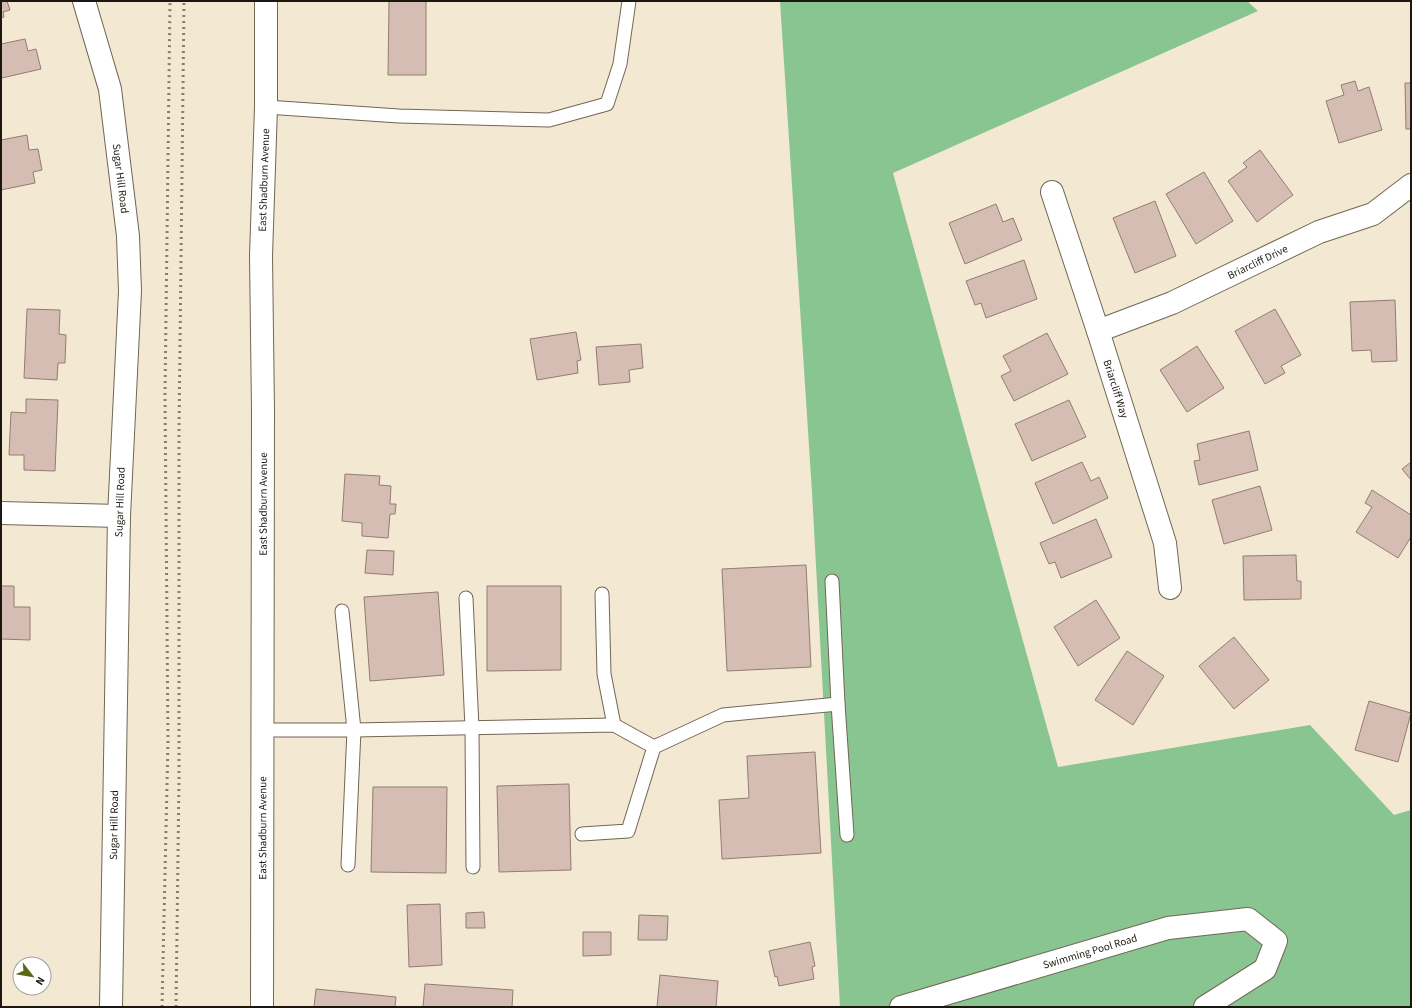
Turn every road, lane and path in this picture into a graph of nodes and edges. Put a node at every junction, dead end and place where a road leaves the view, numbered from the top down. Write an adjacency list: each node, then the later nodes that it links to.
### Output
1 (84, 1): 9 (street, Sugar Hill Road)
2 (266, 1): 4 (street, East Shadburn Avenue)
3 (629, 1): 4 (lane)
4 (266, 107): 18 (street, East Shadburn Avenue)
5 (1411, 185): 7 (street, Briarcliff Drive)
6 (1052, 192): 7 (street, Briarcliff Way)
7 (1098, 331): 11 (street, Briarcliff Way)
8 (1, 513): 9 (street)
9 (119, 516): 25 (street, Sugar Hill Road)
10 (832, 581): 15 (lane)
11 (1170, 588)
12 (602, 594): 16 (lane)
13 (466, 598): 17 (lane)
14 (342, 611): 19 (lane)
15 (838, 704): 20 (lane); 22 (lane)
16 (614, 725): 17 (lane); 20 (lane)
17 (472, 728): 19 (lane); 24 (lane)
18 (264, 730): 19 (lane); 26 (street, East Shadburn Avenue)
19 (354, 730): 23 (lane)
20 (654, 747): 21 (lane)
21 (582, 834)
22 (847, 835)
23 (348, 865)
24 (473, 867)
25 (111, 1007)
26 (262, 1007)
27 (901, 1007): 28 (street, Swimming Pool Road)
28 (1205, 1007)

